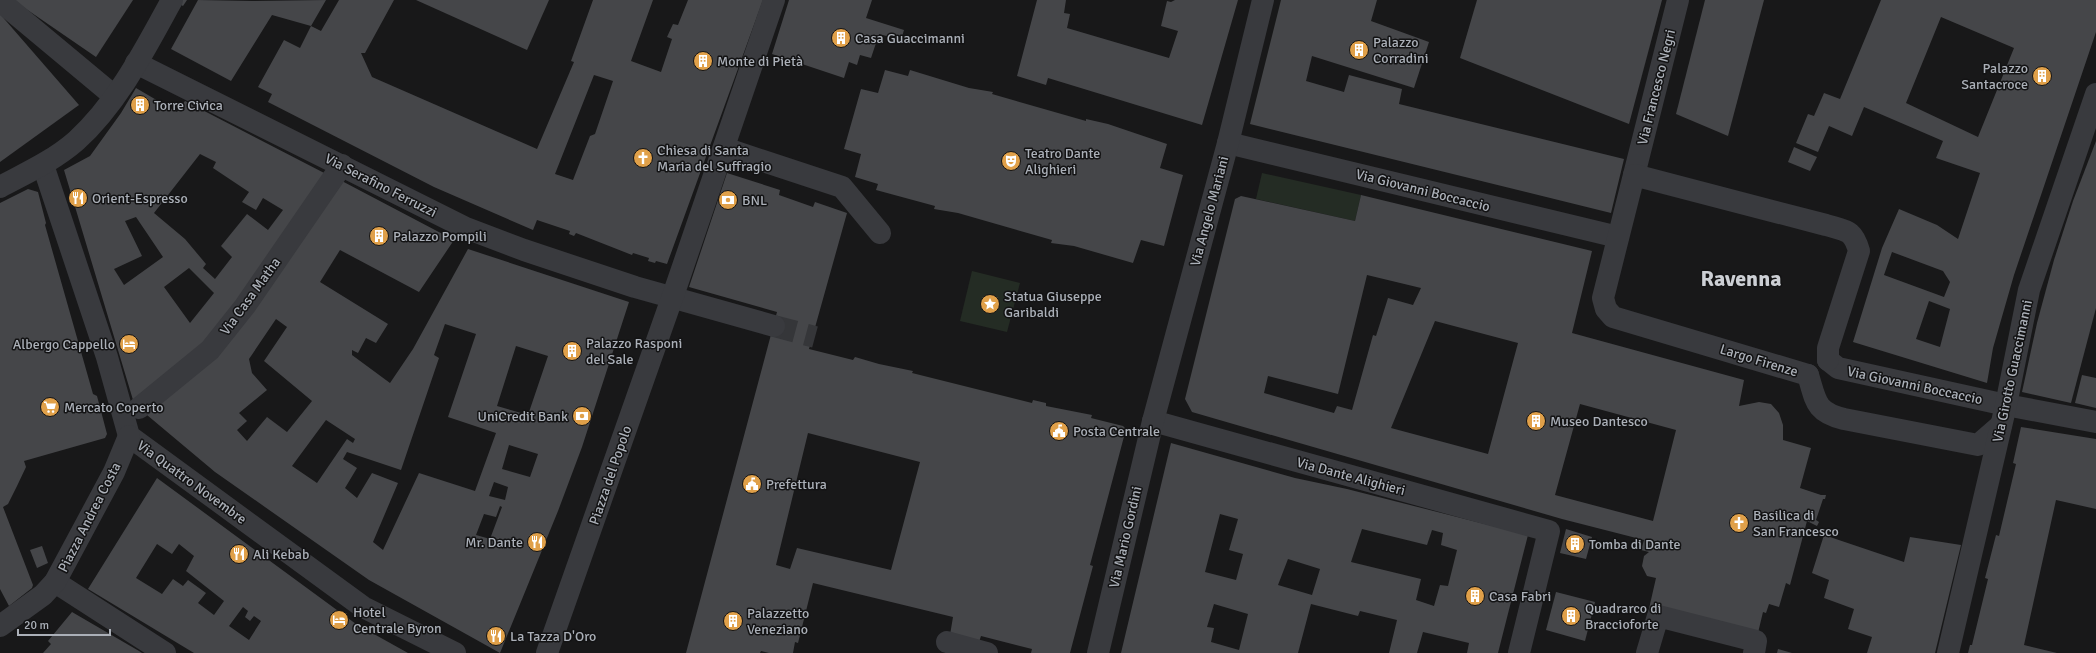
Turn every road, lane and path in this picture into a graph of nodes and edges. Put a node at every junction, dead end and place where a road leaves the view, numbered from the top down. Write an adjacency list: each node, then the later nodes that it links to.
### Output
1 (172, 0): 6 (street)
2 (774, 0): 10 (street, Piazza del Popolo)
3 (1263, 0): 9 (street, Via Angelo Mariani)
4 (1678, 0): 13 (street, Via Francesco Negri)
5 (0, 1): 8 (street)
6 (136, 63): 8 (street); 12 (street, Via Serafino Ferruzzi)
7 (2096, 94): 22 (street, Via Girotto Guaccimanni)
8 (114, 96): 11 (street)
9 (1228, 143): 16 (street, Via Giovanni Boccaccio); 23 (street, Via Angelo Mariani)
10 (724, 148): 15 (street); 17 (street, Piazza del Popolo)
11 (43, 165): 14 (street); 25 (street, Via Quattro Novembre)
12 (342, 165): 17 (street, Via Serafino Ferruzzi); 21 (street, Via Casa Matha)
13 (1634, 175): 16 (street, Largo Firenze); 19 (street)
14 (0, 187)
15 (880, 233)
16 (1618, 237): 20 (street, Largo Firenze)
17 (675, 291): 18 (street); 31 (street, Piazza del Popolo)
18 (774, 326)
19 (1828, 360): 20 (street, Largo Firenze); 22 (street, Via Giovanni Boccaccio)
20 (1808, 375): 22 (street)
21 (139, 408)
22 (2004, 415): 24 (street, Via Giovanni Boccaccio); 37 (street, Via Girotto Guaccimanni)
23 (1153, 421): 33 (street, Via Mario Gordini); 34 (street, Via Dante Alighieri)
24 (2096, 422)
25 (129, 436): 26 (street, Piazza Andrea Costa); 30 (street, Via Quattro Novembre)
26 (49, 588): 27 (street); 29 (street)
27 (0, 626)
28 (947, 642): 32 (street)
29 (165, 653)
30 (455, 653)
31 (547, 653)
32 (987, 653)
33 (1098, 653)
34 (1519, 653)
35 (1647, 653): 36 (street)
36 (1754, 653)
37 (1948, 653)

